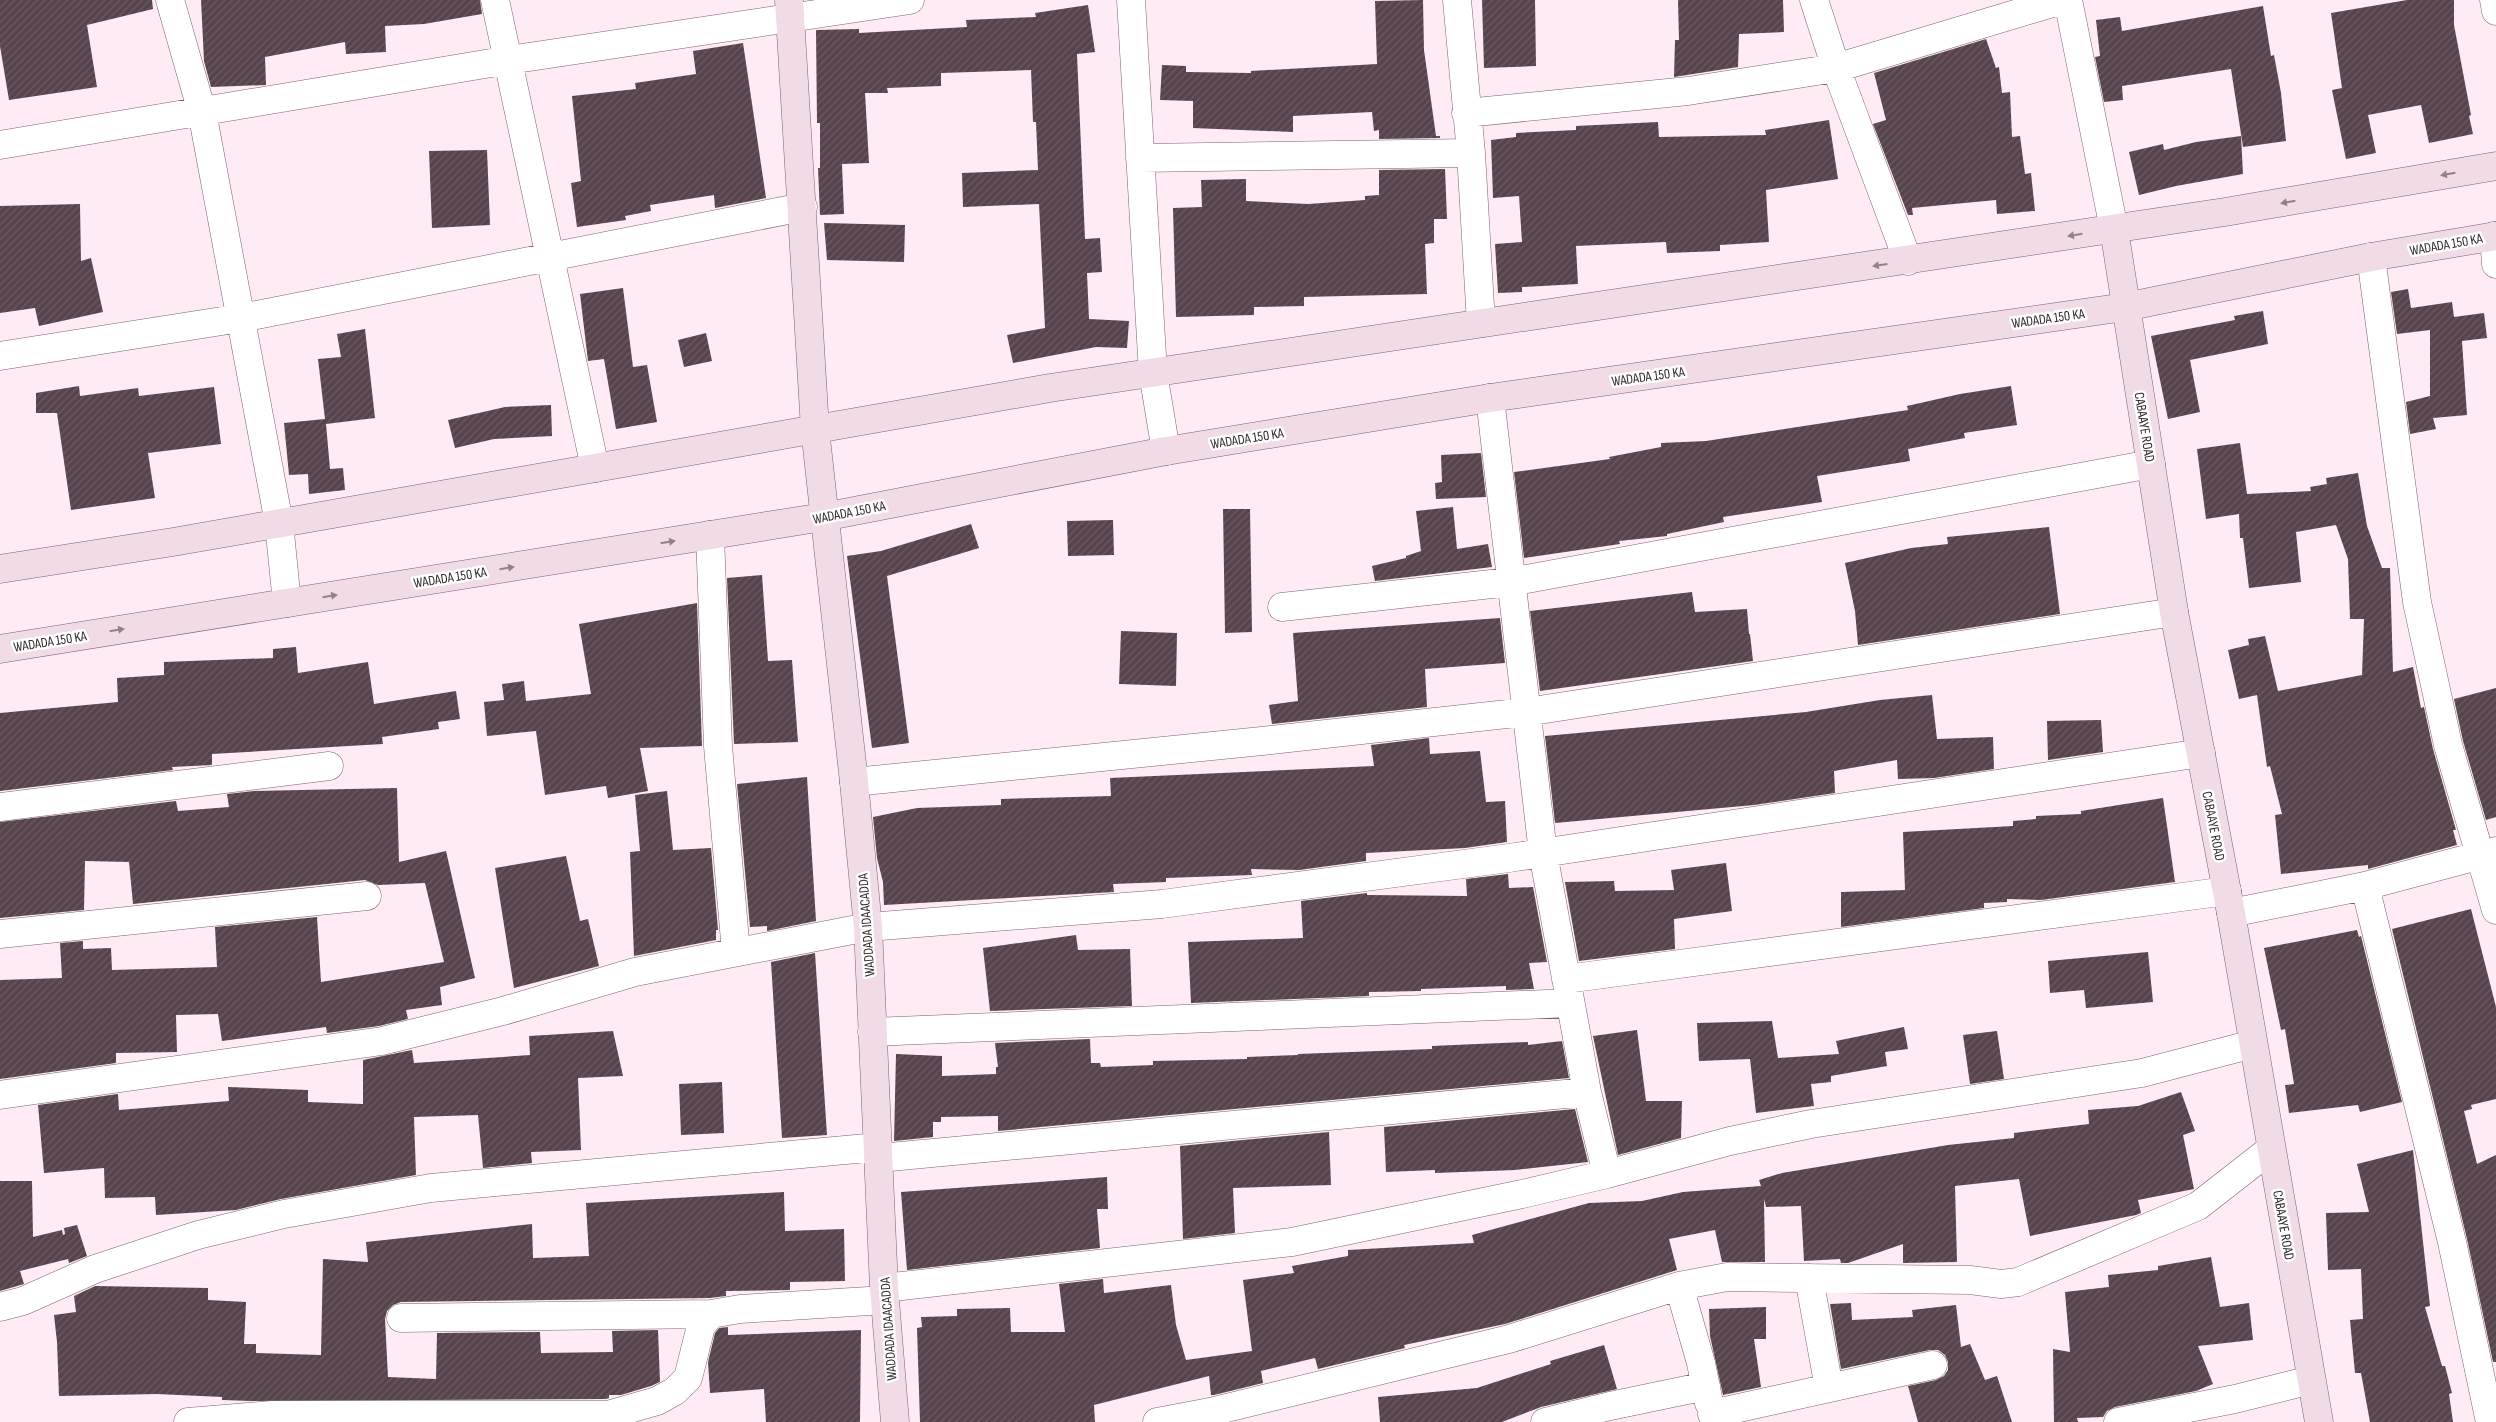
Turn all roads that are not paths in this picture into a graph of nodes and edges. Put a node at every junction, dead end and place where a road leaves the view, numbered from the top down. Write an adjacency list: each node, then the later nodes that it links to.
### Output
1 (170, 0): 14 (street)
2 (495, 0): 12 (street)
3 (910, 0): 10 (street)
4 (1131, 0): 18 (street)
5 (1457, 0): 15 (street)
6 (1814, 0): 13 (street)
7 (2062, 0): 13 (street)
8 (2068, 0): 21 (street)
9 (2494, 0): 11 (street)
10 (790, 10): 12 (street); 20 (street, WADDADA IDAACADDA)
11 (2496, 11)
12 (509, 60): 14 (street); 23 (street)
13 (1836, 68): 15 (street); 25 (street)
14 (202, 112): 16 (street); 28 (street)
15 (1466, 113): 17 (street)
16 (0, 144)
17 (1471, 153): 18 (street); 29 (street)
18 (1140, 158): 31 (street)
19 (2496, 166): 21 (street, one-way to 21)
20 (803, 207): 23 (street); 33 (street, WADDADA IDAACADDA)
21 (2114, 229): 25 (street, one-way to 25); 27 (street, CABAAYE ROAD)
22 (2495, 236): 24 (street, WADADA 150 KA); 26 (street)
23 (549, 256): 28 (street); 36 (street)
24 (2371, 257): 27 (street, WADADA 150 KA); 52 (street)
25 (1908, 261): 29 (street, one-way to 29)
26 (2496, 264)
27 (2125, 308): 32 (street, WADADA 150 KA); 35 (street, CABAAYE ROAD)
28 (241, 318): 30 (street); 38 (street)
29 (1481, 323): 31 (street)
30 (0, 356)
31 (1153, 373): 33 (street); 34 (street)
32 (1490, 398): 34 (street, WADADA 150 KA); 41 (street)
33 (815, 429): 36 (street); 37 (street, WADDADA IDAACADDA)
34 (1166, 451): 37 (street, WADADA 150 KA)
35 (2151, 464): 41 (street); 44 (street, CABAAYE ROAD)
36 (595, 468): 38 (street)
37 (823, 517): 39 (street, WADADA 150 KA); 49 (street, WADDADA IDAACADDA)
38 (279, 522): 40 (street); 42 (street)
39 (710, 535): 42 (street, WADADA 150 KA, one-way to 39); 59 (street)
40 (0, 568)
41 (1510, 582): 43 (street); 46 (street)
42 (287, 603): 45 (street, WADADA 150 KA, one-way to 42)
43 (1282, 607)
44 (2174, 612): 46 (street); 47 (street, CABAAYE ROAD)
45 (0, 649)
46 (1526, 712): 49 (street); 51 (street)
47 (2201, 753): 51 (street); 55 (street, CABAAYE ROAD)
48 (329, 766): 50 (street)
49 (854, 782): 57 (street, WADDADA IDAACADDA)
50 (0, 807)
51 (1542, 853): 57 (street); 60 (street)
52 (2488, 854): 53 (street); 56 (street)
53 (2365, 886): 55 (street); 85 (street)
54 (367, 896): 58 (street)
55 (2229, 902): 60 (street); 62 (street, CABAAYE ROAD)
56 (2496, 910)
57 (868, 926): 59 (street); 61 (street, WADDADA IDAACADDA)
58 (0, 934)
59 (736, 952): 64 (street)
60 (1568, 991): 61 (street); 63 (street)
61 (872, 1032): 66 (street, WADDADA IDAACADDA)
62 (2253, 1044): 65 (street, CABAAYE ROAD); 67 (street)
63 (1587, 1092): 66 (street); 67 (street)
64 (0, 1095)
65 (2271, 1149): 68 (street); 75 (street, CABAAYE ROAD)
66 (878, 1153): 70 (street, WADDADA IDAACADDA); 71 (street)
67 (1607, 1174): 70 (street)
68 (1809, 1278): 69 (street); 77 (street)
69 (1680, 1286): 76 (street); 81 (street)
70 (885, 1294): 72 (street); 80 (street, WADDADA IDAACADDA)
71 (0, 1308)
72 (711, 1314): 73 (street); 79 (street)
73 (401, 1318)
74 (1933, 1365): 77 (street)
75 (2311, 1380): 83 (street); 84 (street, CABAAYE ROAD)
76 (1706, 1386): 78 (street); 82 (street)
77 (1829, 1388): 78 (street)
78 (1712, 1418)
79 (188, 1422)
80 (895, 1422)
81 (1157, 1422)
82 (1545, 1422)
83 (2118, 1422)
84 (2319, 1422)
85 (2490, 1422)

